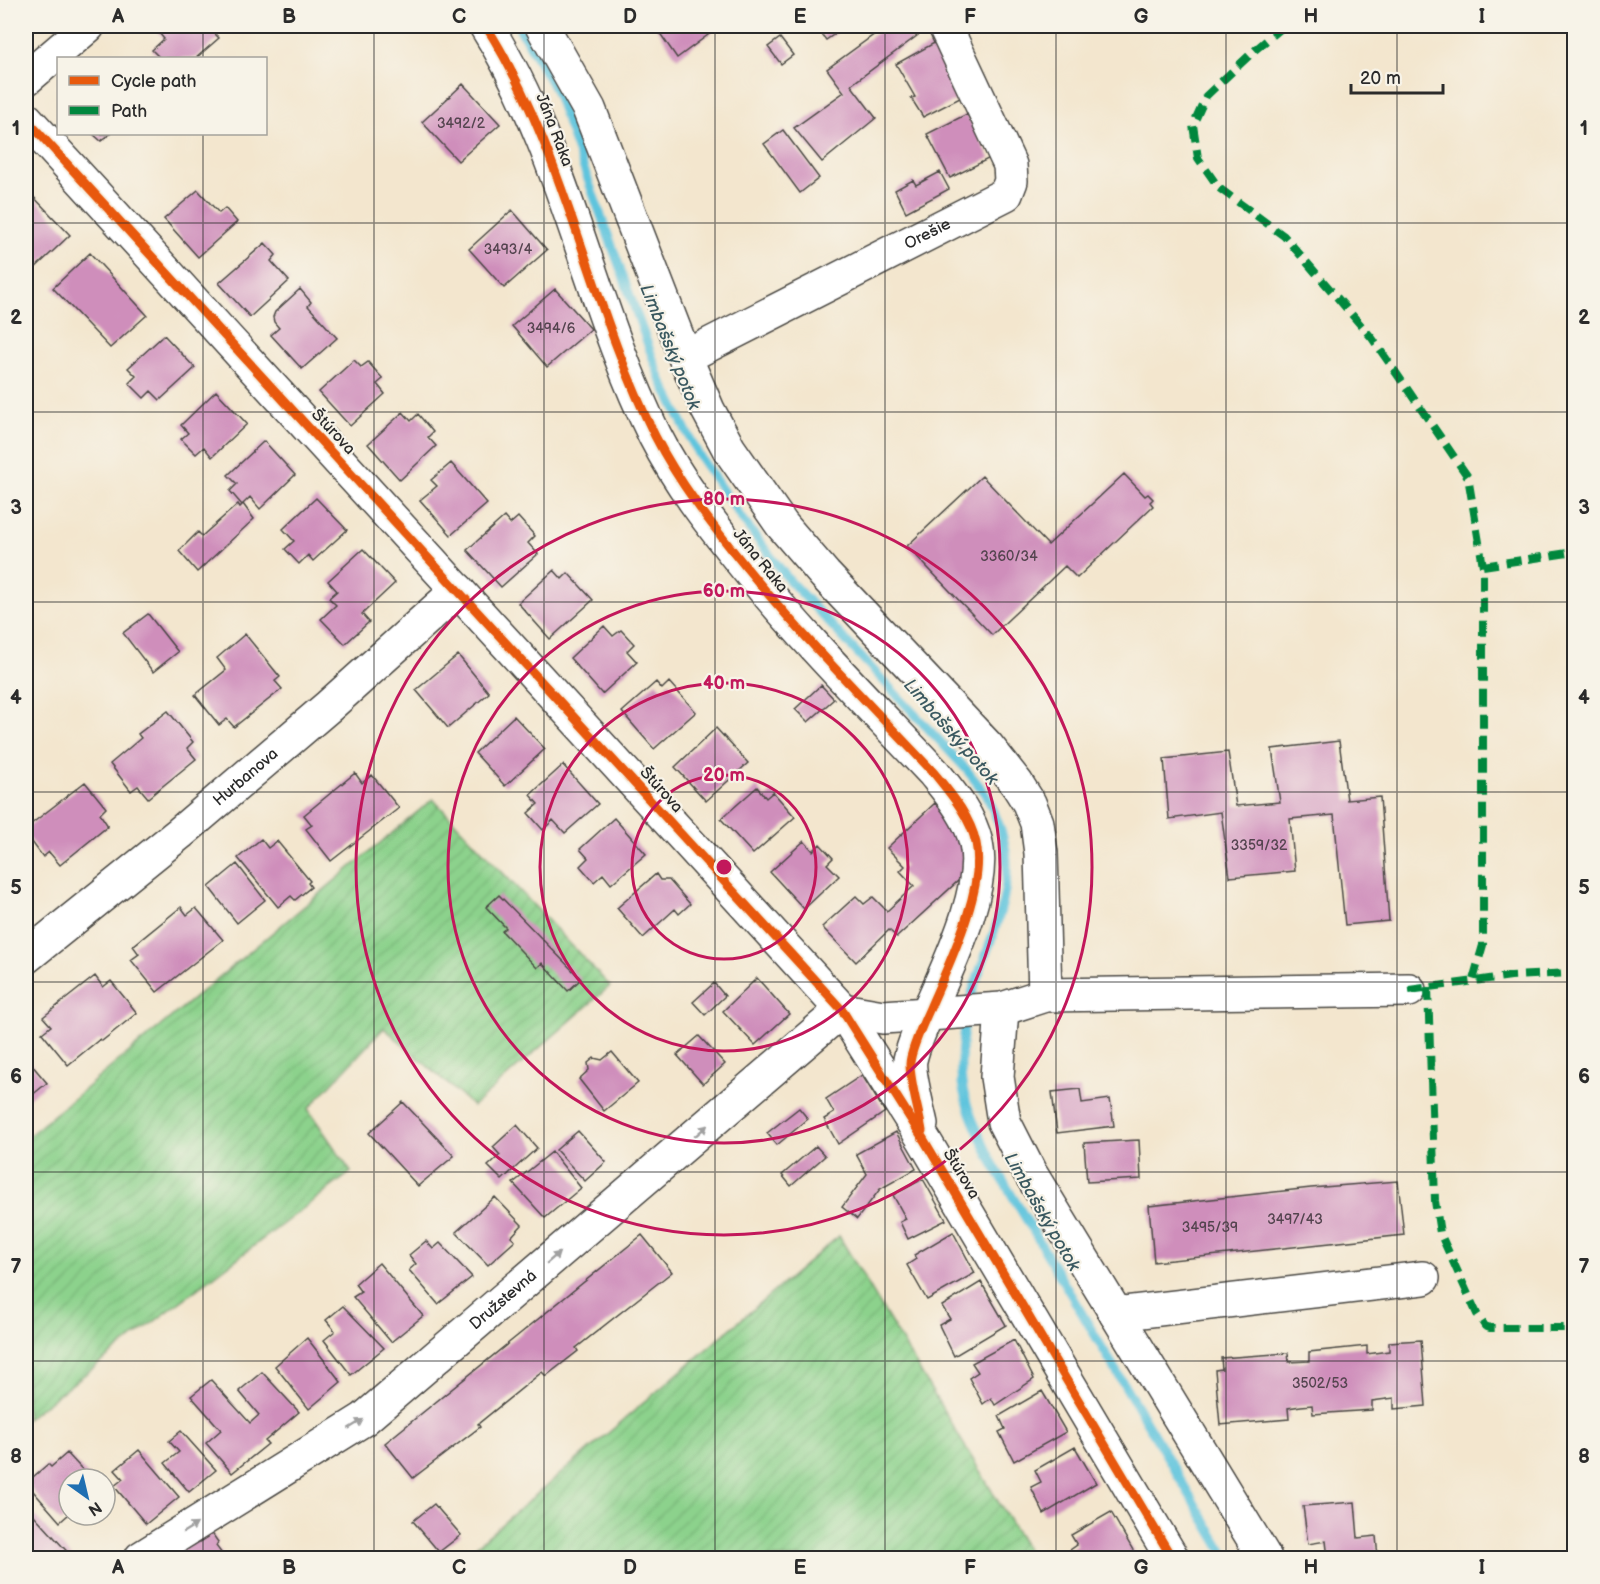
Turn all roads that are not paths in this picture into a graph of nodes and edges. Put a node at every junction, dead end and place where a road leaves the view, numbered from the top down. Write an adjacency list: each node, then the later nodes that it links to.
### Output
1 (88, 26): 5 (street)
2 (486, 26): 14 (street, Jána Raka)
3 (542, 26): 7 (street)
4 (945, 26): 7 (street, Orešie)
5 (26, 79)
6 (26, 119): 8 (street, Štúrova)
7 (685, 357): 11 (street)
8 (458, 590): 9 (street, Hurbanova); 12 (street, Štúrova)
9 (26, 957)
10 (1409, 990): 11 (street)
11 (1045, 995): 13 (street)
12 (842, 1010): 14 (street); 15 (street, Štúrova); 18 (street, Družstevná, one-way to 12)
13 (1002, 1010): 14 (street); 17 (street)
14 (927, 1014): 15 (street, Jána Raka)
15 (924, 1140): 19 (street, Štúrova)
16 (1423, 1278): 17 (street)
17 (1116, 1314): 20 (street)
18 (141, 1558)
19 (1172, 1558)
20 (1265, 1558)

